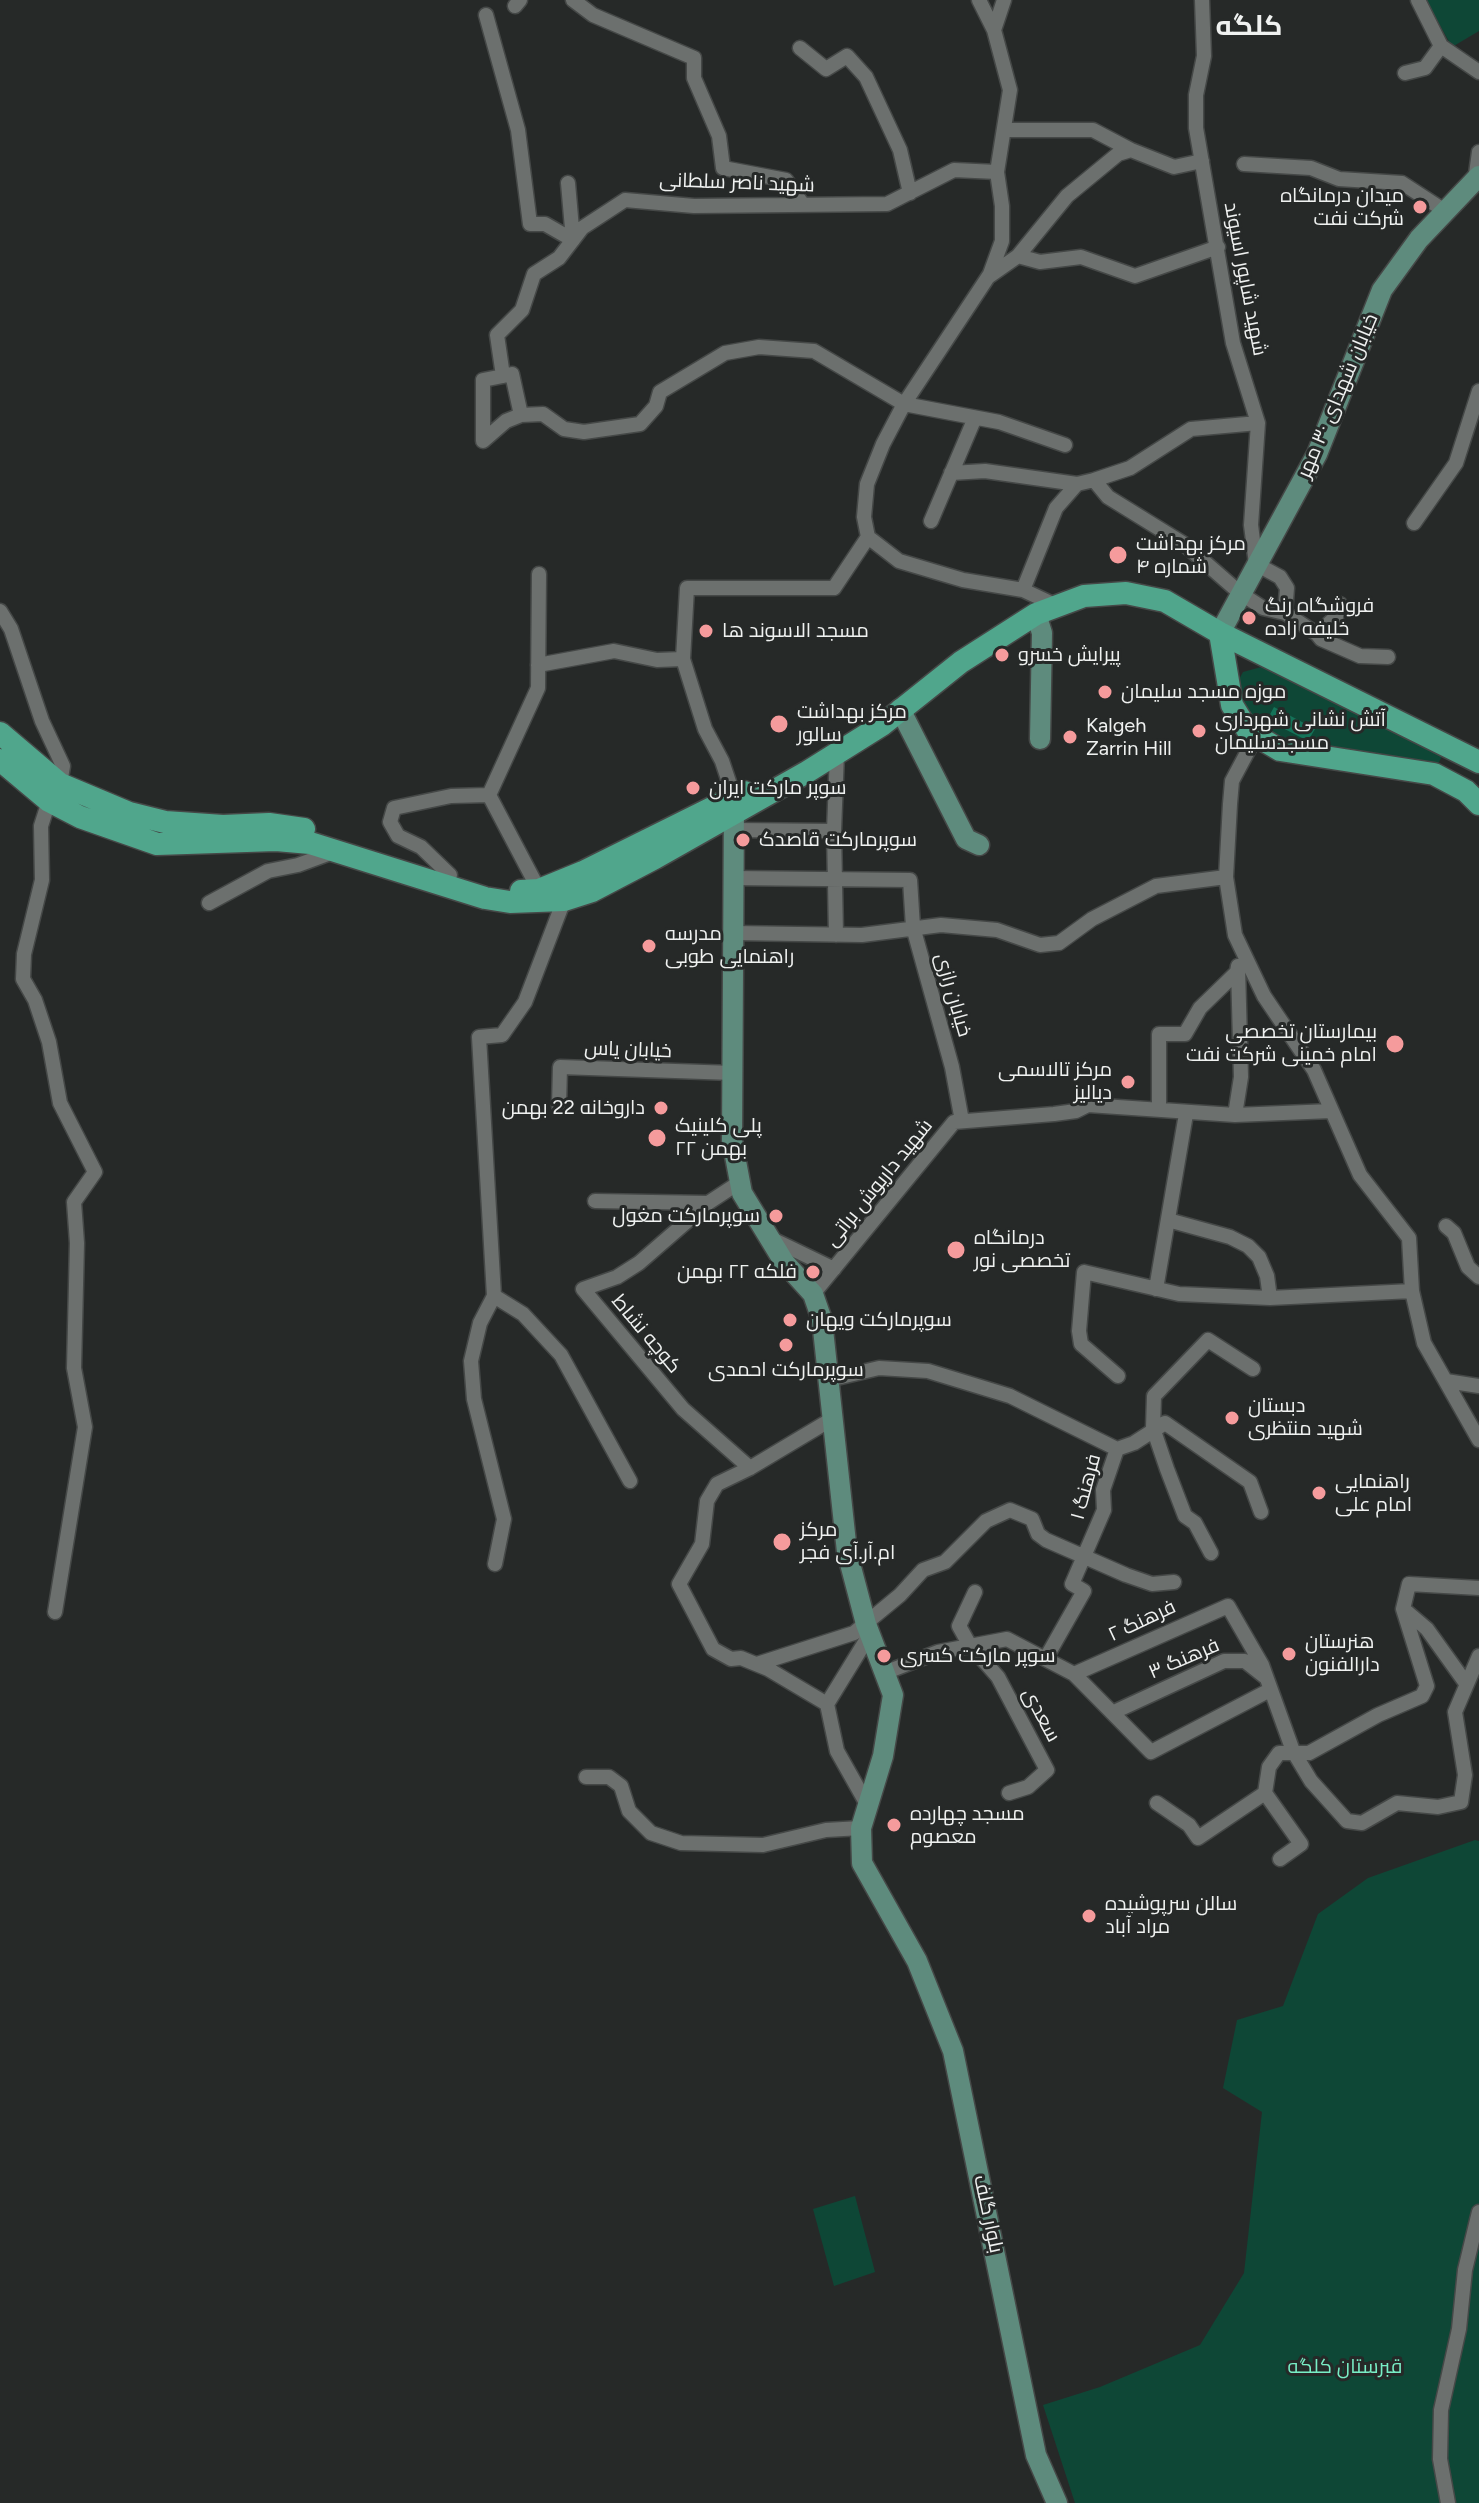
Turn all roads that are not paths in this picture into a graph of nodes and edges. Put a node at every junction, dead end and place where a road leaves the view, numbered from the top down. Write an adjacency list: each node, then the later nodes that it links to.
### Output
1 (573, 0): 21 (street)
2 (979, 0): 7 (street)
3 (1004, 0): 7 (street)
4 (1202, 0): 15 (street, شهید شاپور اسیوند)
5 (1418, 0): 8 (street)
6 (486, 15): 23 (street)
7 (994, 30): 12 (street)
8 (1441, 46): 10 (street); 11 (street)
9 (800, 48): 20 (street)
10 (1479, 72)
11 (1405, 73)
12 (1005, 130): 13 (street); 17 (street)
13 (1131, 150): 15 (street); 25 (street)
14 (1479, 152): 18 (street)
15 (1202, 161): 24 (street, شهید شاپور اسیوند)
16 (1244, 164): 22 (street)
17 (997, 172): 20 (street, شهید ناصر سلطانی); 26 (street)
18 (1477, 178): 22 (street, خیابان شهدای ۳۰ مهر)
19 (568, 183): 23 (street)
20 (910, 193): 21 (street, شهید ناصر سلطانی)
21 (803, 205): 23 (street, شهید ناصر سلطانی)
22 (1445, 211): 40 (street, خیابان شهدای ۳۰ مهر)
23 (573, 240): 27 (street, شهید ناصر سلطانی)
24 (1218, 247): 25 (street); 32 (street, شهید شاپور اسیوند)
25 (1018, 256): 26 (street)
26 (988, 277): 29 (street)
27 (503, 376): 30 (street); 30 (street)
28 (1479, 391): 38 (street)
29 (904, 404): 30 (street); 31 (street); 39 (street)
30 (521, 415)
31 (974, 420): 33 (street); 34 (street)
32 (1258, 423): 35 (street); 40 (street, شهید شاپور اسیوند)
33 (1065, 445)
34 (951, 473): 36 (street); 37 (street)
35 (1094, 480): 36 (street); 43 (street)
36 (1077, 484): 42 (street)
37 (931, 521)
38 (1414, 523)
39 (868, 537): 42 (street); 52 (street)
40 (1256, 564): 43 (street, خیابان شهدای ۳۰ مهر); 47 (street)
41 (539, 574): 53 (street)
42 (1023, 590): 45 (street)
43 (1240, 593): 47 (street); 48 (street, خیابان شهدای ۳۰ مهر)
44 (1340, 604): 49 (street)
45 (1046, 610): 48 (main road); 55 (main road); 58 (street)
46 (0, 611): 62 (street)
47 (1285, 613): 49 (street)
48 (1220, 633): 50 (main road); 54 (main road)
49 (1317, 634): 51 (street)
50 (1265, 655): 54 (main road); 60 (main road)
51 (1388, 657)
52 (683, 659): 53 (street); 65 (street)
53 (538, 665): 63 (street)
54 (1227, 674): 57 (main road)
55 (900, 709): 59 (main road); 65 (main road); 67 (street)
56 (0, 733): 62 (main road)
57 (1256, 736): 64 (main road); 69 (street)
58 (1040, 739)
59 (837, 753): 65 (main road); 66 (street)
60 (1479, 762): 64 (main road)
61 (2, 763): 62 (main road)
62 (54, 792): 68 (main road); 71 (main road); 121 (street)
63 (489, 795): 71 (street); 74 (street)
64 (1472, 798)
65 (735, 813): 66 (street); 70 (street); 72 (main road)
66 (834, 831): 73 (street)
67 (979, 845)
68 (336, 851): 71 (main road); 76 (street)
69 (1226, 877): 77 (street); 80 (street)
70 (733, 878): 73 (street); 78 (street)
71 (456, 881): 74 (main road); 75 (main road)
72 (588, 882): 74 (main road); 75 (main road)
73 (834, 882): 77 (street, خیابان رازی); 79 (street)
74 (539, 890)
75 (564, 900): 100 (street)
76 (209, 903)
77 (913, 927): 79 (street); 88 (street, خیابان رازی)
78 (734, 933): 79 (street); 82 (street)
79 (836, 935)
80 (1235, 935): 81 (street); 85 (street)
81 (1238, 966): 84 (street); 87 (street)
82 (733, 1073): 83 (street, خیابان یاس); 89 (street)
83 (559, 1106)
84 (1159, 1110): 86 (street, شهید داریوش براتی); 88 (street, شهید داریوش براتی)
85 (1331, 1111): 87 (street, شهید داریوش براتی); 98 (street)
86 (1186, 1114): 87 (street, شهید داریوش براتی); 92 (street)
87 (1235, 1115)
88 (962, 1121): 95 (street, شهید داریوش براتی)
89 (740, 1182): 91 (street, کوچه نشاط); 94 (street)
90 (595, 1201): 91 (street)
91 (708, 1203): 111 (street, کوچه نشاط)
92 (1168, 1220): 97 (street); 101 (street)
93 (1446, 1226): 96 (street)
94 (764, 1233): 95 (street); 99 (street)
95 (834, 1269): 99 (street, شهید داریوش براتی)
96 (1479, 1277)
97 (1156, 1289): 101 (street); 103 (street)
98 (1412, 1291): 101 (street); 105 (street)
99 (813, 1294): 104 (street)
100 (494, 1296): 112 (street); 116 (street)
101 (1270, 1298)
102 (1253, 1369): 108 (street)
103 (1118, 1376)
104 (828, 1380): 107 (street); 110 (street)
105 (1446, 1381): 106 (street); 109 (street)
106 (1479, 1386)
107 (832, 1419): 111 (street); 122 (street)
108 (1153, 1428): 110 (street); 113 (street); 114 (street)
109 (1479, 1440)
110 (1117, 1449): 115 (street, فرهنگ ۱)
111 (750, 1468): 126 (street)
112 (630, 1481)
113 (1261, 1512)
114 (1211, 1553)
115 (1086, 1556): 117 (street); 122 (street); 125 (street, فرهنگ ۱)
116 (495, 1564)
117 (1174, 1582)
118 (1479, 1588): 120 (street)
119 (975, 1592): 123 (street)
120 (1403, 1609): 129 (street); 133 (street)
121 (55, 1612)
122 (868, 1629): 126 (street); 127 (street); 131 (street)
123 (969, 1644): 125 (street); 127 (street); 135 (street, سعدی)
124 (1479, 1656): 129 (street)
125 (1046, 1658): 128 (street)
126 (757, 1664): 131 (street)
127 (884, 1673): 138 (street)
128 (1074, 1674): 130 (street, فرهنگ ۲); 132 (street)
129 (1465, 1682): 133 (street)
130 (1267, 1685): 132 (street, فرهنگ ۳); 132 (street); 133 (street)
131 (827, 1704): 138 (street)
132 (1114, 1712)
133 (1293, 1751): 136 (street)
134 (586, 1777): 139 (street)
135 (1009, 1793)
136 (1265, 1793): 137 (street); 140 (street)
137 (1157, 1803)
138 (868, 1806): 139 (street)
139 (861, 1828): 142 (street, بلوار گلف)
140 (1280, 1859)
141 (1479, 2212): 143 (street)
142 (1057, 2503)
143 (1448, 2503)

